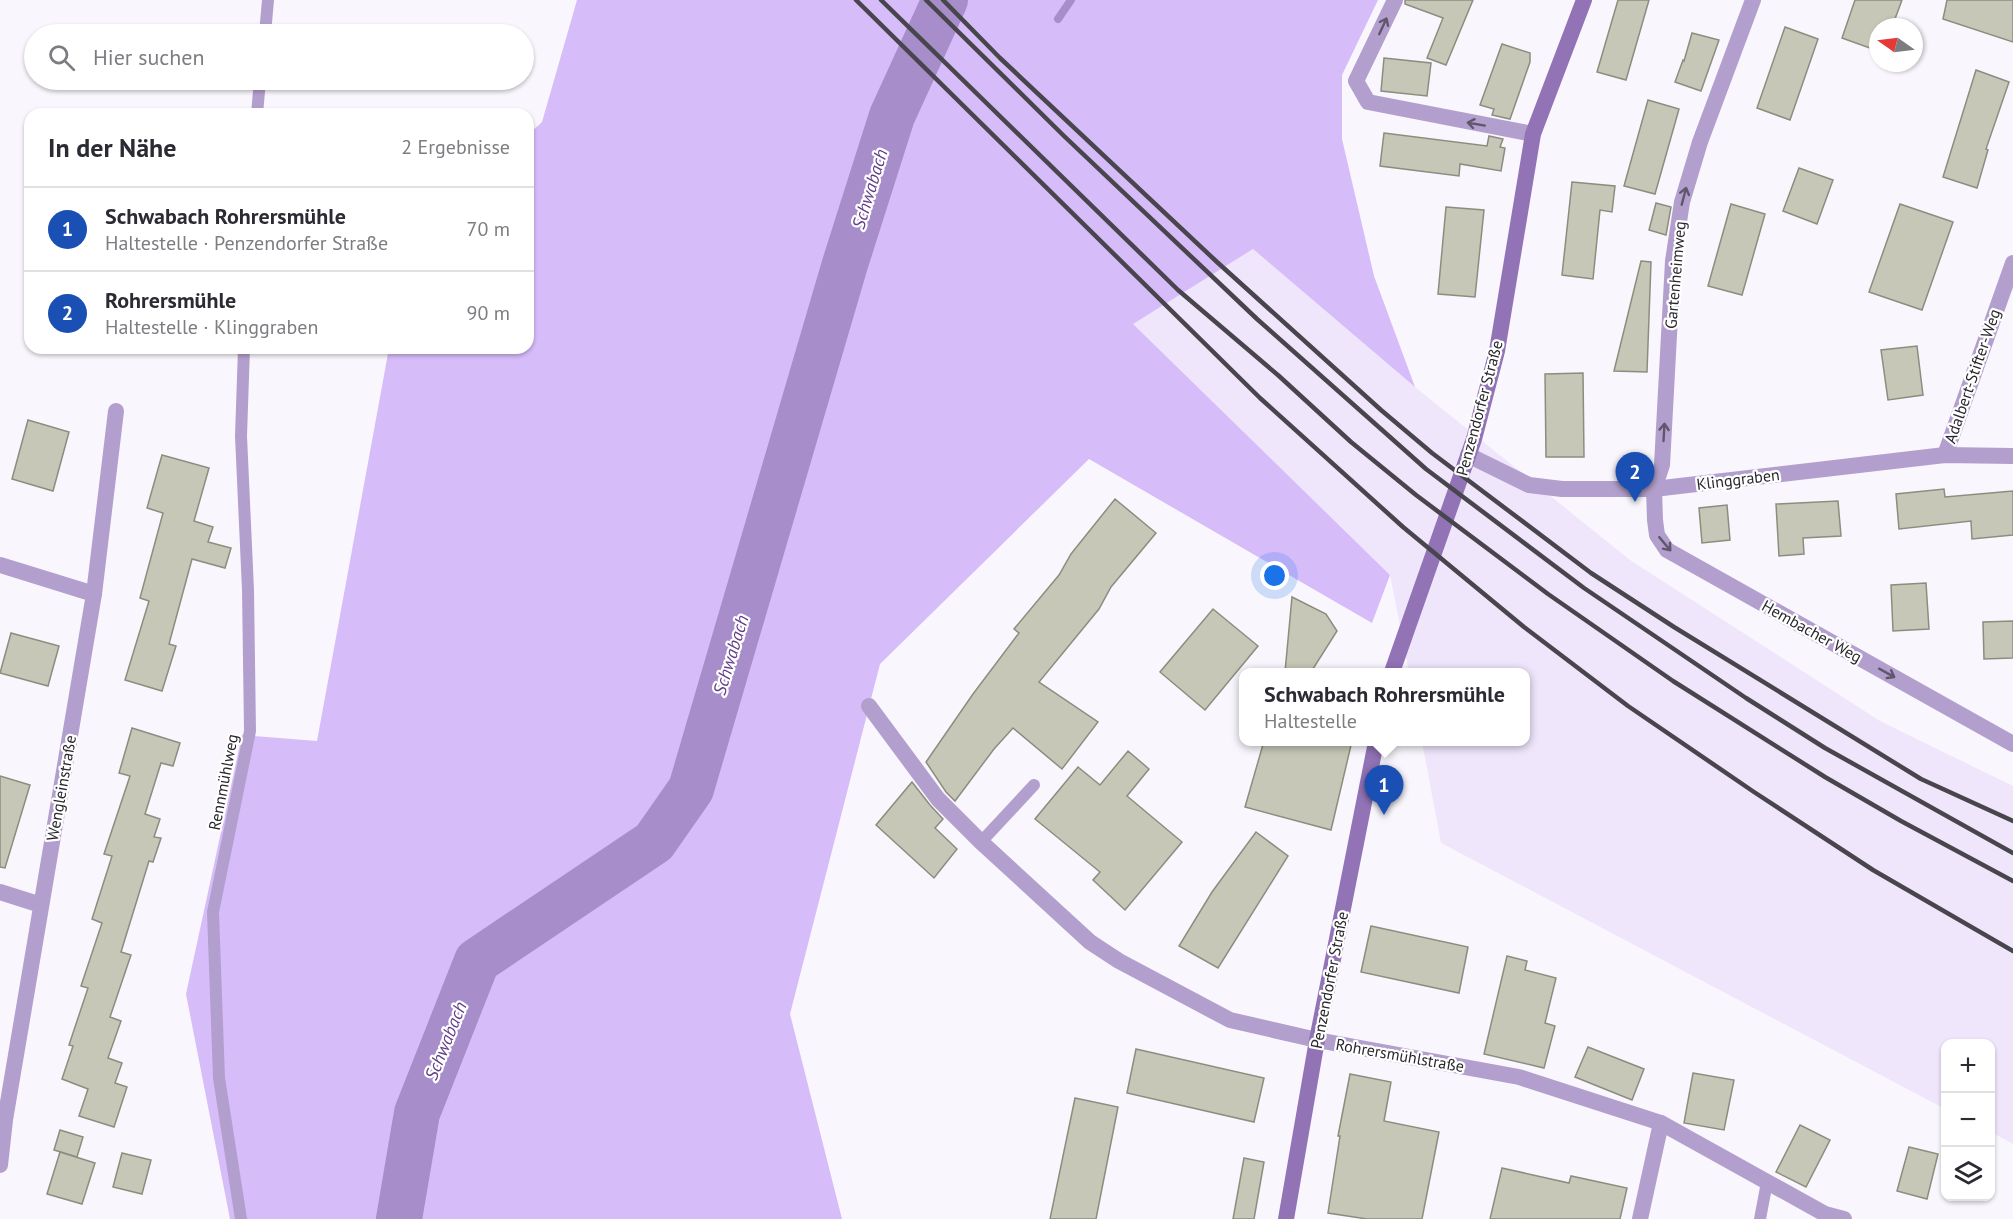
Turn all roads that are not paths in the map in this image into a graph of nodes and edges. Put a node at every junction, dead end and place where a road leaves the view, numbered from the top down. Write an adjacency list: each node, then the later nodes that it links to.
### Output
1 (268, 0): 5 (lane)
2 (1395, 0): 8 (street, one-way to 2)
3 (1584, 0): 8 (main road, Penzendorfer Straße)
4 (1753, 0): 15 (street, Gartenheimweg, one-way to 4)
5 (266, 24)
6 (259, 90): 7 (lane)
7 (258, 108)
8 (1533, 134): 12 (main road, Penzendorfer Straße)
9 (2013, 263): 13 (street, Adalbert-Stifter-Weg)
10 (244, 354): 30 (lane, Rennmühlweg)
11 (116, 411): 17 (street, Wengleinstraße)
12 (1468, 455): 15 (street, Klinggraben); 18 (main road, Penzendorfer Straße)
13 (1945, 455): 14 (street, Klinggraben); 15 (street, Klinggraben)
14 (2013, 456)
15 (1654, 489): 20 (street, Hembacher Weg, one-way to 20)
16 (0, 565): 17 (street)
17 (94, 594): 25 (street, Wengleinstraße)
18 (1393, 668)
19 (869, 706): 23 (street, Rohrersmühlstraße)
20 (2013, 744)
21 (1375, 746): 26 (main road, Penzendorfer Straße)
22 (1034, 785): 23 (lane)
23 (981, 842): 26 (street, Rohrersmühlstraße)
24 (0, 892): 25 (street)
25 (41, 905): 28 (street, Wengleinstraße)
26 (1317, 1040): 27 (street, Rohrersmühlstraße); 31 (main road, Penzendorfer Straße)
27 (1661, 1122): 29 (street, Rohrersmühlstraße); 32 (street)
28 (0, 1165)
29 (1767, 1182): 33 (lane); 34 (street, Rohrersmühlstraße)
30 (241, 1219)
31 (1286, 1219)
32 (1640, 1219)
33 (1760, 1219)
34 (1844, 1219)

